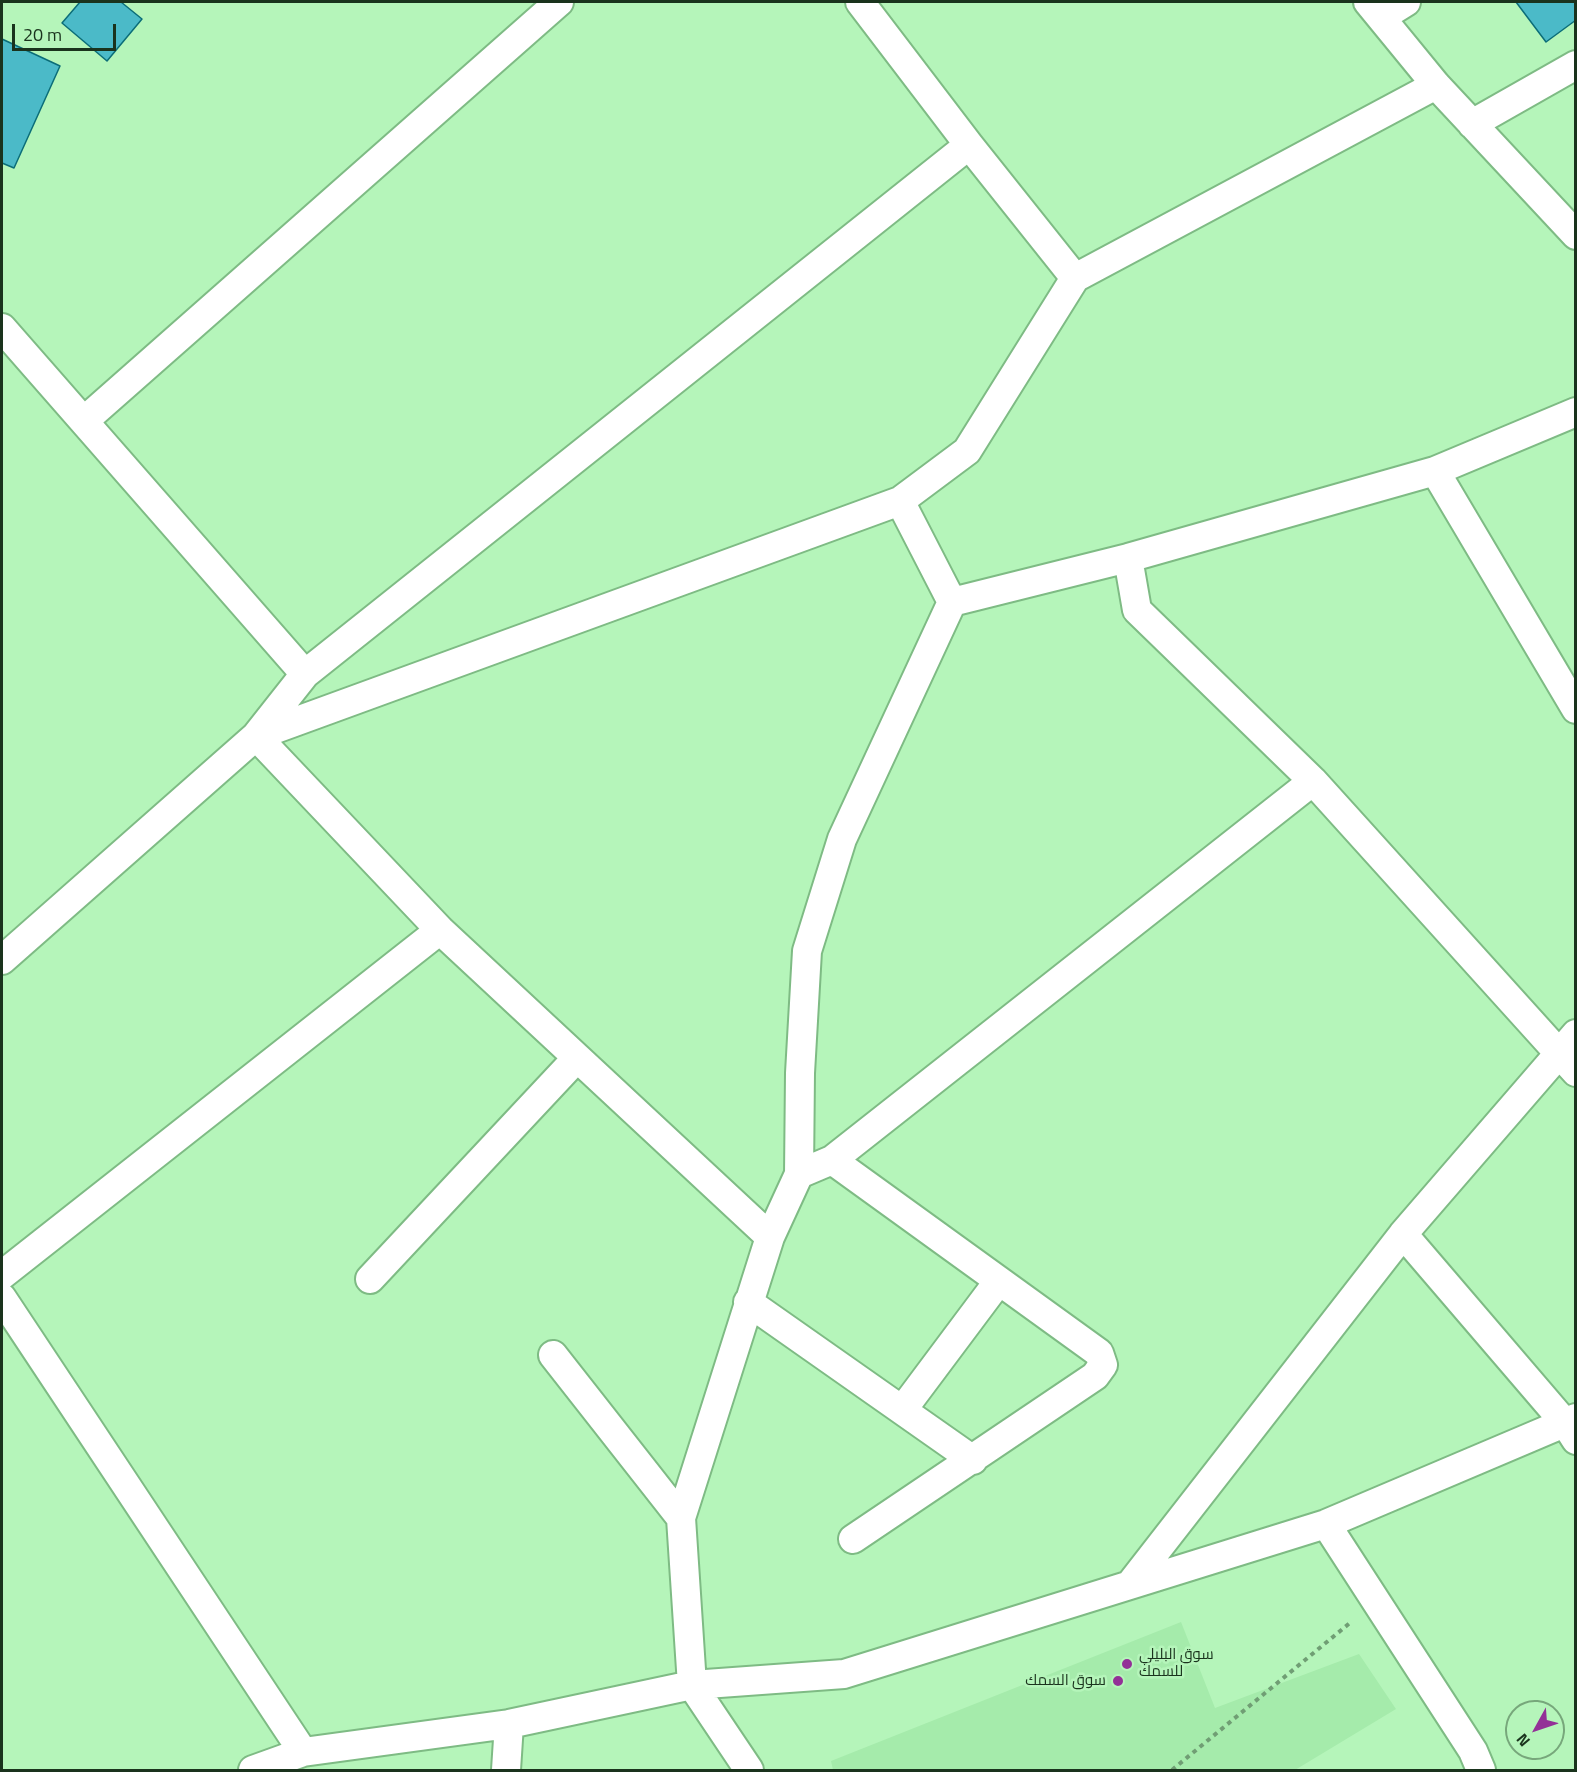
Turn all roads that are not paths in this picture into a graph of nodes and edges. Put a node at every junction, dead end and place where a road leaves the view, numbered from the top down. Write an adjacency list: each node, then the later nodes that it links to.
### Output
1 (559, 2): 13 (street)
2 (860, 2): 8 (street)
3 (1406, 2): 4 (street)
4 (1375, 9): 6 (street)
5 (1575, 65): 7 (street)
6 (1436, 85): 7 (street); 10 (street)
7 (1472, 124): 9 (street)
8 (969, 145): 10 (street); 18 (street)
9 (1575, 235)
10 (1075, 278): 15 (street)
11 (2, 328): 13 (street)
12 (1575, 412): 14 (street)
13 (85, 420): 18 (street)
14 (1435, 471): 16 (street); 19 (street)
15 (900, 501): 17 (street); 20 (street)
16 (1128, 558): 17 (street); 21 (street)
17 (952, 602): 27 (street)
18 (305, 674): 20 (street)
19 (1575, 709)
20 (256, 736): 22 (street); 23 (street)
21 (1313, 781): 24 (street); 26 (street)
22 (440, 930): 25 (street); 30 (street)
23 (2, 960)
24 (1570, 1052): 28 (street)
25 (576, 1059): 29 (street); 31 (street)
26 (832, 1160): 27 (street); 32 (street)
27 (800, 1174): 29 (street)
28 (1403, 1234): 37 (street); 42 (street)
29 (770, 1237): 34 (street)
30 (2, 1275)
31 (370, 1280)
32 (998, 1282): 36 (street); 38 (street)
33 (2, 1298): 45 (street)
34 (748, 1302): 36 (street); 39 (street)
35 (553, 1355): 39 (street)
36 (903, 1409): 38 (street)
37 (1572, 1427): 40 (street)
38 (973, 1460): 41 (street)
39 (681, 1518): 43 (street)
40 (1326, 1524): 42 (street); 49 (street)
41 (853, 1539)
42 (1132, 1582): 43 (street)
43 (692, 1685): 44 (street); 48 (street)
44 (509, 1724): 45 (street); 47 (street)
45 (303, 1752): 46 (street)
46 (253, 1770)
47 (506, 1770)
48 (749, 1770)
49 (1481, 1770)

